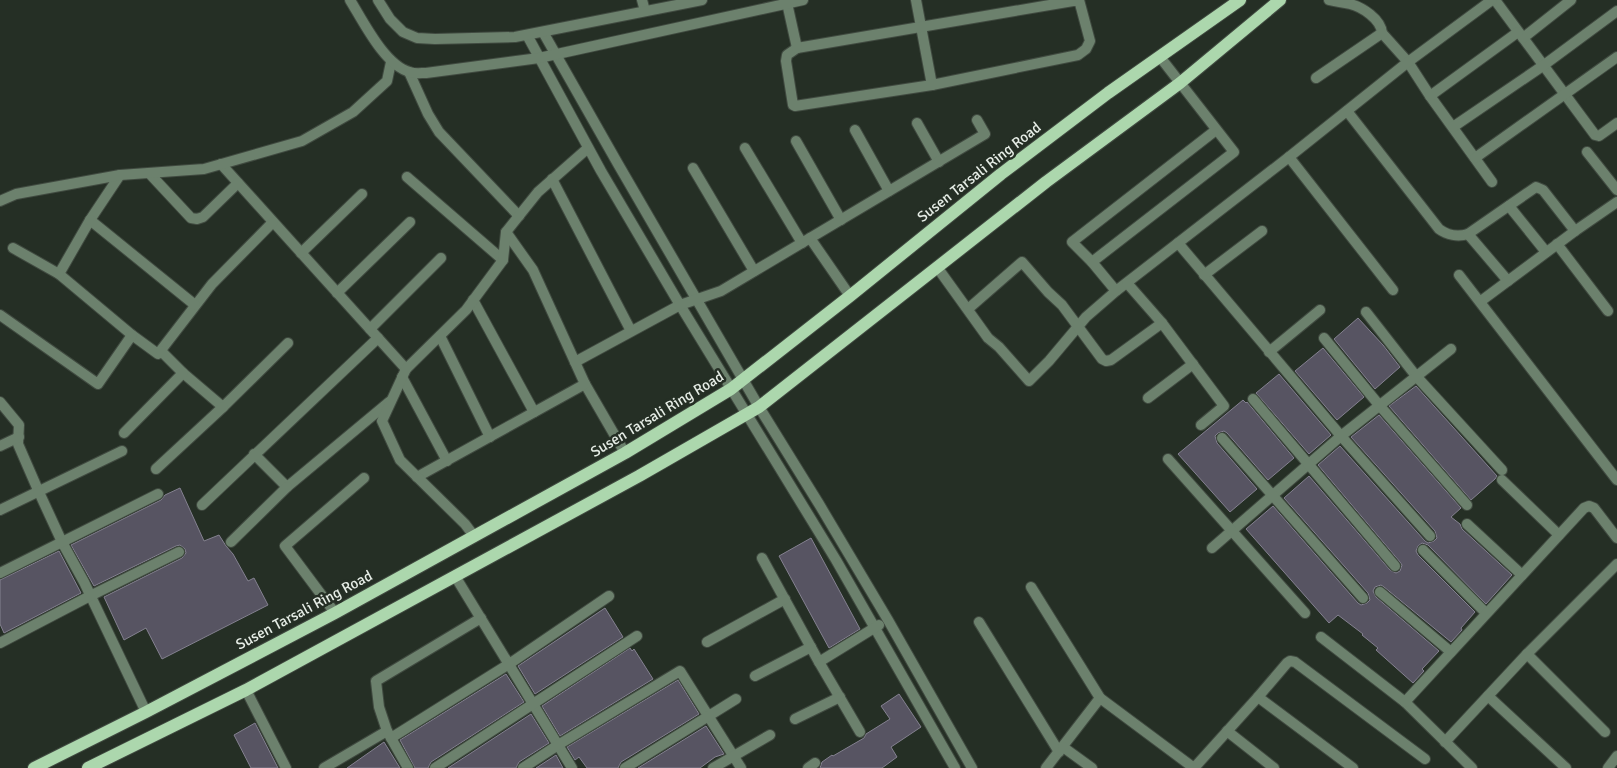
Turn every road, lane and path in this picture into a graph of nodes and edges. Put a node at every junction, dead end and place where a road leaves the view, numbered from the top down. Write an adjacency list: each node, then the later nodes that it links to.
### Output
1 (350, 0): 26 (street)
2 (378, 0): 19 (street)
3 (642, 0): 14 (street)
4 (702, 0): 14 (street)
5 (803, 0): 13 (street)
6 (916, 0): 16 (street)
7 (1079, 0): 16 (street); 32 (street)
8 (1240, 0): 23 (main road, Susen Tarsali Ring Road)
9 (1280, 0): 31 (main road)
10 (1329, 0): 18 (street)
11 (1493, 0): 20 (street); 27 (street)
12 (1571, 0): 20 (street)
13 (787, 3): 21 (street); 22 (street)
14 (645, 11): 17 (street)
15 (1617, 11): 28 (street)
16 (922, 27): 21 (street); 32 (street)
17 (543, 32): 19 (street); 22 (street)
18 (1382, 33): 27 (street); 30 (street)
19 (527, 35): 25 (street)
20 (1521, 35): 28 (street); 34 (street)
21 (797, 48): 32 (street)
22 (556, 54): 25 (street); 92 (street)
23 (1160, 57): 31 (street); 91 (main road, Susen Tarsali Ring Road)
24 (1617, 57): 33 (street)
25 (540, 58): 29 (street); 43 (street)
26 (391, 62): 29 (street); 49 (street)
27 (1408, 62): 34 (street); 35 (street)
28 (1544, 65): 33 (street); 39 (street)
29 (409, 72): 63 (street)
30 (1316, 78)
31 (1180, 83): 41 (street); 81 (main road)
32 (932, 85)
33 (1565, 93): 38 (street); 47 (street)
34 (1430, 96): 39 (street)
35 (1347, 111): 46 (street); 71 (street)
36 (977, 120): 48 (street)
37 (917, 123): 48 (street)
38 (1617, 123)
39 (1453, 127): 47 (street)
40 (855, 130): 58 (street)
41 (1216, 130): 80 (street); 80 (street)
42 (796, 141): 65 (street)
43 (588, 148): 54 (street); 96 (street)
44 (745, 148): 72 (street)
45 (1587, 152): 57 (street)
46 (1289, 157): 73 (street); 88 (street)
47 (1475, 158): 55 (street)
48 (939, 162): 58 (street)
49 (221, 164): 51 (street); 56 (street)
50 (693, 168): 82 (street)
51 (149, 173): 52 (street); 56 (street)
52 (120, 175): 60 (street); 64 (street)
53 (407, 177): 79 (street)
54 (552, 179): 63 (street); 105 (street)
55 (1492, 182)
56 (238, 183): 66 (street)
57 (1617, 190)
58 (889, 191): 65 (street)
59 (362, 194): 77 (street)
60 (0, 200)
61 (1617, 202): 69 (street)
62 (1509, 206): 69 (street); 71 (street); 76 (street)
63 (519, 216): 70 (street)
64 (90, 220): 83 (street); 95 (street)
65 (841, 220): 72 (street)
66 (273, 222): 77 (street); 95 (street)
67 (410, 222): 90 (street)
68 (1262, 231): 84 (street)
69 (1575, 231): 74 (street)
70 (506, 232): 79 (street); 114 (street)
71 (1468, 234): 86 (street)
72 (806, 240): 82 (street); 91 (street)
73 (1178, 243): 84 (street); 87 (street)
74 (1557, 244): 76 (street); 100 (street)
75 (13, 248): 83 (street)
76 (1546, 252): 86 (street)
77 (301, 253): 90 (street)
78 (441, 258): 104 (street)
79 (503, 260): 93 (street)
80 (1092, 262): 89 (street)
81 (937, 267): 97 (street); 128 (main road)
82 (754, 271): 92 (street)
83 (60, 274): 106 (street)
84 (1204, 275): 113 (street)
85 (1459, 275): 94 (street)
86 (1508, 281): 94 (street)
87 (1127, 283): 89 (street); 102 (street)
88 (1393, 290)
89 (1116, 291): 103 (street)
90 (337, 293): 104 (street)
91 (850, 296): 119 (main road, Susen Tarsali Ring Road)
92 (696, 298): 96 (street); 119 (street)
93 (473, 300): 107 (street); 129 (street)
94 (1481, 301): 147 (street)
95 (195, 305): 112 (street)
96 (680, 305): 105 (street); 121 (street)
97 (968, 309): 103 (street); 103 (street)
98 (1320, 310): 113 (street)
99 (1366, 312): 118 (street)
100 (1608, 312)
101 (0, 315): 106 (street)
102 (1162, 323): 103 (street); 115 (street)
103 (1078, 326)
104 (370, 329): 108 (street)
105 (632, 331): 114 (street)
106 (132, 335): 112 (street)
107 (440, 336): 117 (street); 133 (street)
108 (378, 338): 117 (street); 140 (street)
109 (1324, 338): 126 (street)
110 (288, 343): 127 (street)
111 (1451, 349): 118 (street)
112 (161, 351): 116 (street)
113 (1269, 352): 134 (street)
114 (575, 362): 120 (street)
115 (1193, 364): 122 (street); 131 (street)
116 (183, 373): 127 (street); 132 (street)
117 (404, 373): 124 (street); 142 (street)
118 (1416, 376): 126 (street); 157 (street)
119 (744, 380): 121 (main road, Susen Tarsali Ring Road); 128 (street)
120 (585, 384): 129 (street); 139 (street)
121 (731, 389): 130 (street); 139 (main road, Susen Tarsali Ring Road)
122 (1148, 398)
123 (1253, 399): 143 (street)
124 (391, 401): 145 (street); 148 (street)
125 (0, 402): 135 (street)
126 (1379, 406): 134 (street); 153 (street)
127 (223, 407): 144 (street)
128 (759, 407): 130 (main road); 182 (street)
129 (534, 412): 133 (street)
130 (747, 415): 171 (main road); 184 (street)
131 (1201, 425)
132 (124, 432)
133 (490, 436): 142 (street)
134 (1341, 436): 143 (street); 159 (street)
135 (18, 437): 137 (street); 149 (street)
136 (1222, 438): 151 (street)
137 (0, 446)
138 (122, 451): 149 (street)
139 (626, 453): 158 (main road, Susen Tarsali Ring Road)
140 (254, 454): 148 (street); 152 (street)
141 (1168, 459): 156 (street)
142 (447, 461): 145 (street)
143 (1307, 465): 151 (street); 168 (street)
144 (156, 469)
145 (418, 477): 158 (street)
146 (364, 478): 178 (street)
147 (1617, 480)
148 (287, 487): 162 (street)
149 (38, 490): 154 (street); 161 (street)
150 (158, 494): 161 (street)
151 (1272, 496): 156 (street); 176 (street)
152 (202, 505)
153 (1467, 505)
154 (0, 510)
155 (1467, 524): 170 (street)
156 (1232, 531): 163 (street); 179 (street)
157 (1559, 535): 160 (street); 170 (street)
158 (474, 536): 178 (main road, Susen Tarsali Ring Road)
159 (1430, 536)
160 (1617, 538)
161 (62, 542): 169 (street); 174 (street)
162 (231, 542)
163 (1212, 548)
164 (1423, 550): 180 (street)
165 (179, 552): 174 (street)
166 (762, 558): 177 (street)
167 (1617, 564): 191 (street)
168 (1395, 566)
169 (0, 573)
170 (1522, 575): 180 (street)
171 (455, 576): 181 (street); 195 (main road)
172 (1031, 587): 199 (street)
173 (1380, 592): 190 (street)
174 (90, 596): 188 (street); 203 (street)
175 (609, 596): 193 (street)
176 (1363, 598)
177 (785, 599): 187 (street); 189 (street)
178 (335, 613): 203 (main road, Susen Tarsali Ring Road)
179 (1305, 613)
180 (1486, 613): 190 (street)
181 (480, 618): 193 (street); 209 (street)
182 (888, 620): 184 (street); 229 (street)
183 (979, 622): 213 (street)
184 (875, 627): 192 (street); 228 (street)
185 (637, 636): 202 (street)
186 (1321, 637): 201 (street)
187 (707, 642)
188 (0, 643)
189 (811, 647): 192 (street); 194 (street)
190 (1451, 652): 201 (street)
191 (1528, 654): 196 (street); 208 (street)
192 (819, 662): 197 (street)
193 (509, 664): 202 (street); 209 (street)
194 (755, 676)
195 (246, 690): 217 (main road); 219 (street)
196 (1488, 696): 211 (street); 236 (street)
197 (840, 697): 205 (street); 207 (street)
198 (1258, 697): 206 (street); 216 (street); 234 (street)
199 (1100, 698): 213 (street); 232 (street)
200 (736, 699): 204 (street)
201 (1404, 702): 211 (street)
202 (533, 704): 212 (street); 222 (street)
203 (146, 712): 218 (main road, Susen Tarsali Ring Road)
204 (708, 715): 212 (street); 214 (street); 225 (street)
205 (795, 719)
206 (1227, 731): 232 (street); 233 (street)
207 (860, 732)
208 (1605, 732)
209 (389, 734): 220 (street); 221 (street)
210 (770, 735): 214 (street)
211 (1446, 742): 235 (street)
212 (558, 745): 223 (street); 224 (street)
213 (1061, 750): 230 (street); 231 (street)
214 (733, 756): 226 (street); 227 (street)
215 (1617, 756): 237 (street)
216 (1425, 759)
217 (93, 767)
218 (34, 768)
219 (286, 768)
220 (324, 768)
221 (408, 768)
222 (435, 768)
223 (524, 768)
224 (572, 768)
225 (624, 768)
226 (713, 768)
227 (740, 768)
228 (955, 768)
229 (972, 768)
230 (1046, 768)
231 (1092, 768)
232 (1194, 768)
233 (1274, 768)
234 (1353, 768)
235 (1472, 768)
236 (1566, 768)
237 (1608, 768)

